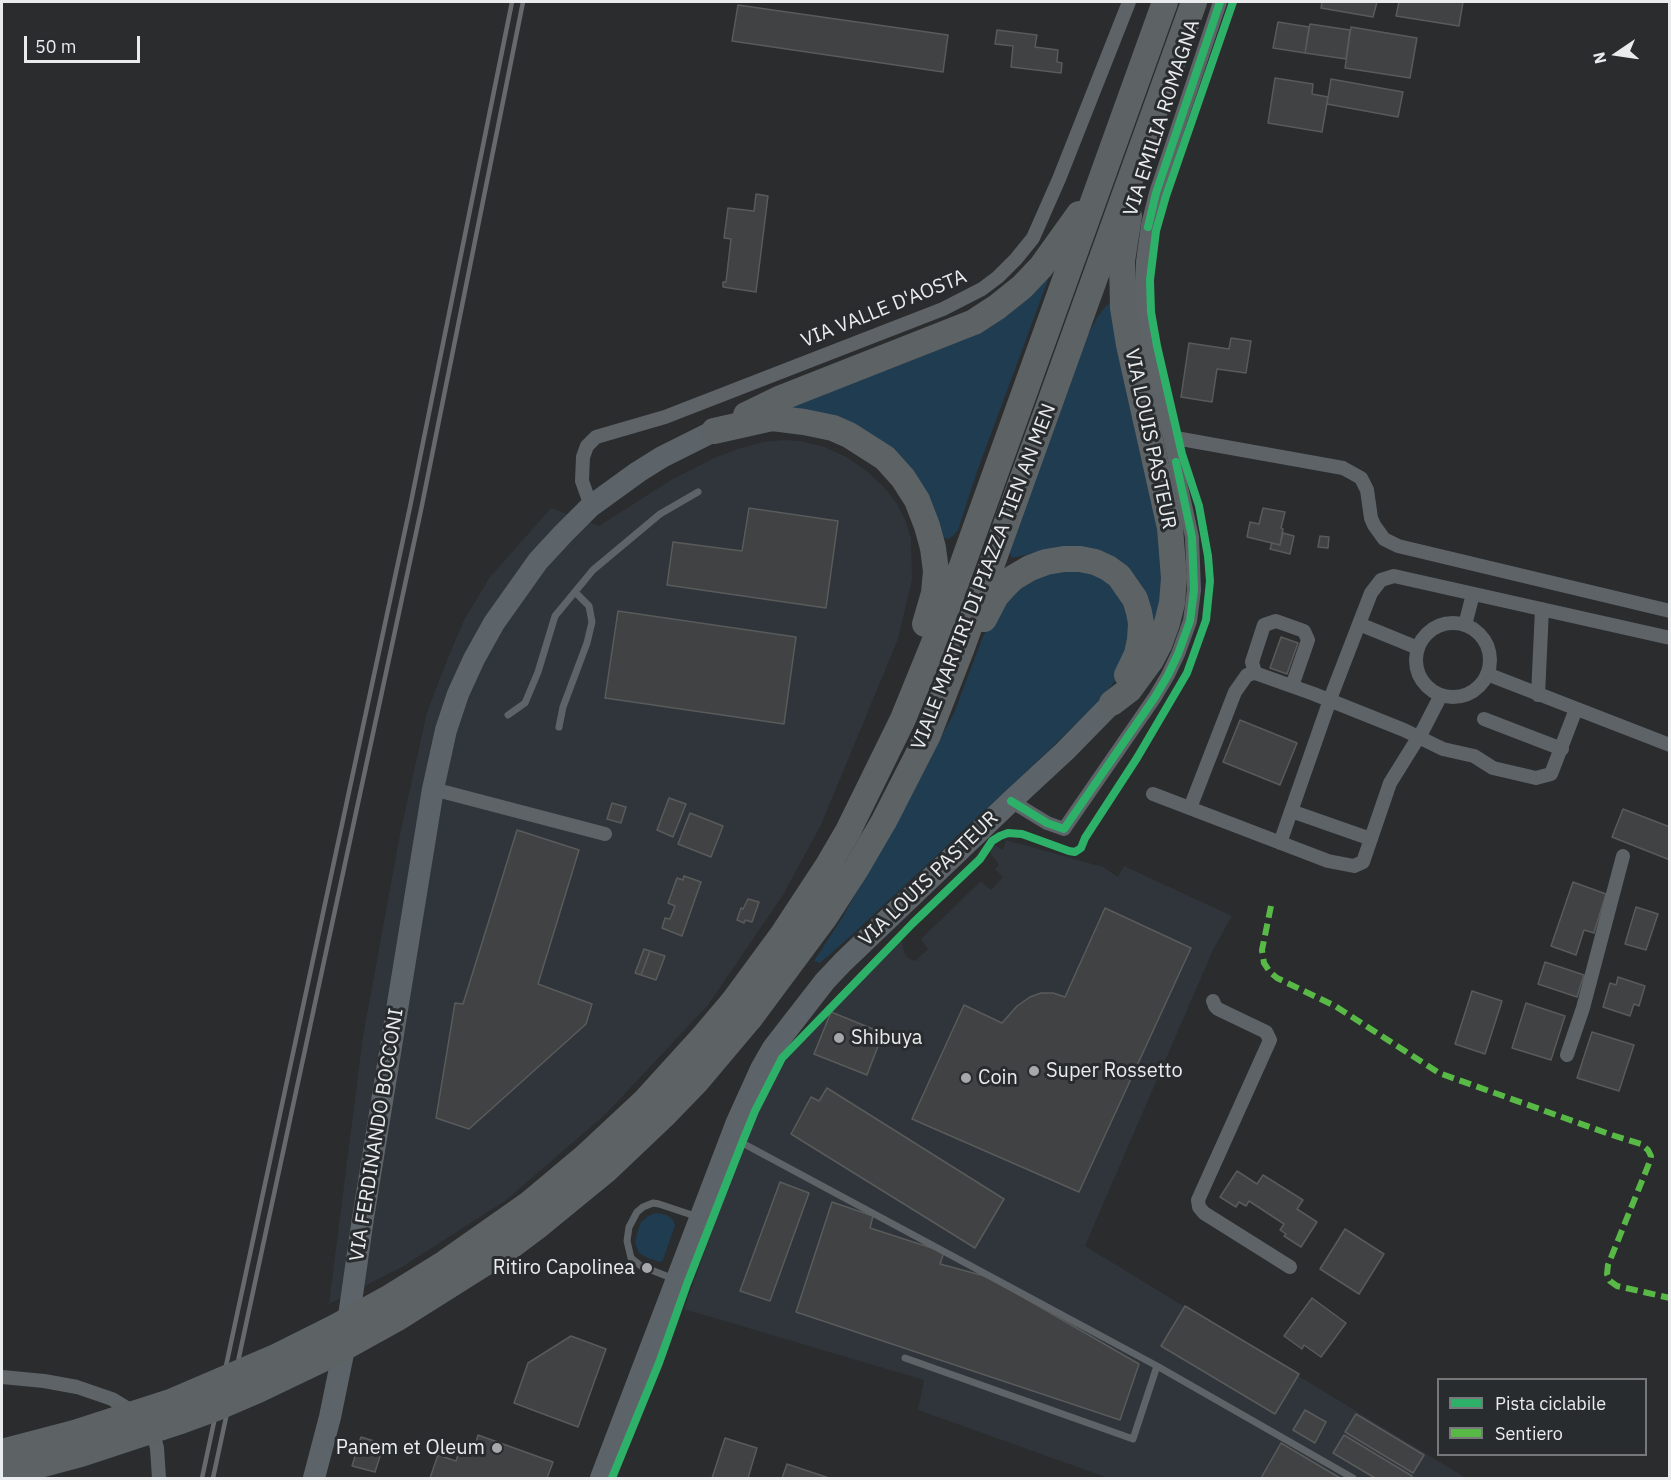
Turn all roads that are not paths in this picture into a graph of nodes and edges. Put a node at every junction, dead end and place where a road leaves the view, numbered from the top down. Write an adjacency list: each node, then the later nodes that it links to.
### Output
1 (1128, 2): 10 (street, VIA VALLE D'AOSTA)
2 (1165, 2): 6 (highway, VIALE MARTIRI DI PIAZZA TIEN AN MEN)
3 (1194, 2): 5 (highway)
4 (1220, 2): 8 (street, VIA EMILIA ROMAGNA)
5 (1154, 112): 25 (highway, VIA LOUIS PASTEUR); 30 (highway, VIALE MARTIRI DI PIAZZA TIEN AN MEN)
6 (1097, 190): 7 (highway); 35 (highway, VIALE MARTIRI DI PIAZZA TIEN AN MEN)
7 (714, 431): 10 (main road, VIA FERDINANDO BOCCONI); 35 (highway)
8 (1170, 437): 14 (street); 37 (street, VIA EMILIA ROMAGNA)
9 (698, 492): 11 (lane)
10 (591, 506): 34 (main road, VIA FERDINANDO BOCCONI)
11 (575, 592): 27 (lane); 29 (lane)
12 (1473, 594): 13 (street); 15 (street); 16 (street)
13 (1542, 609): 17 (street); 23 (street)
14 (1670, 611)
15 (1359, 624): 18 (street); 24 (street)
16 (1465, 625): 18 (street); 20 (street)
17 (1670, 638)
18 (1418, 648): 22 (street)
19 (1255, 673): 21 (street); 21 (street); 38 (street)
20 (1487, 674): 22 (street); 23 (street)
21 (1292, 686): 24 (street)
22 (1442, 695): 31 (street)
23 (1538, 695): 26 (street)
24 (1330, 700): 31 (street); 39 (street)
25 (1112, 703): 30 (highway); 37 (main road, VIA LOUIS PASTEUR)
26 (1576, 709): 32 (street); 33 (street)
27 (508, 715)
28 (1484, 718): 33 (street)
29 (559, 727)
30 (928, 735): 45 (highway, VIALE MARTIRI DI PIAZZA TIEN AN MEN)
31 (1419, 737): 33 (street); 41 (street)
32 (1670, 745)
33 (1562, 749)
34 (432, 789): 40 (street); 57 (main road, VIA FERDINANDO BOCCONI)
35 (867, 793): 45 (highway, VIALE MARTIRI DI PIAZZA TIEN AN MEN)
36 (1153, 794): 38 (street)
37 (1011, 801): 47 (main road, VIA LOUIS PASTEUR)
38 (1190, 808): 42 (street)
39 (1291, 811): 41 (street); 42 (street)
40 (605, 834)
41 (1371, 839): 42 (street)
42 (1280, 843)
43 (1623, 856): 46 (street)
44 (1213, 1001): 49 (street)
45 (741, 1010): 54 (highway, VIALE MARTIRI DI PIAZZA TIEN AN MEN, bridge); 55 (highway, VIALE MARTIRI DI PIAZZA TIEN AN MEN, bridge)
46 (1567, 1055)
47 (731, 1137): 48 (main road, VIA LOUIS PASTEUR); 52 (lane)
48 (700, 1218): 50 (main road, VIA LOUIS PASTEUR); 50 (lane)
49 (1290, 1267)
50 (677, 1280): 58 (main road, VIA LOUIS PASTEUR)
51 (905, 1358): 52 (lane)
52 (1157, 1366): 59 (lane)
53 (2, 1377): 56 (street)
54 (2, 1452)
55 (2, 1475)
56 (159, 1479)
57 (314, 1479)
58 (601, 1479)
59 (1353, 1479)

